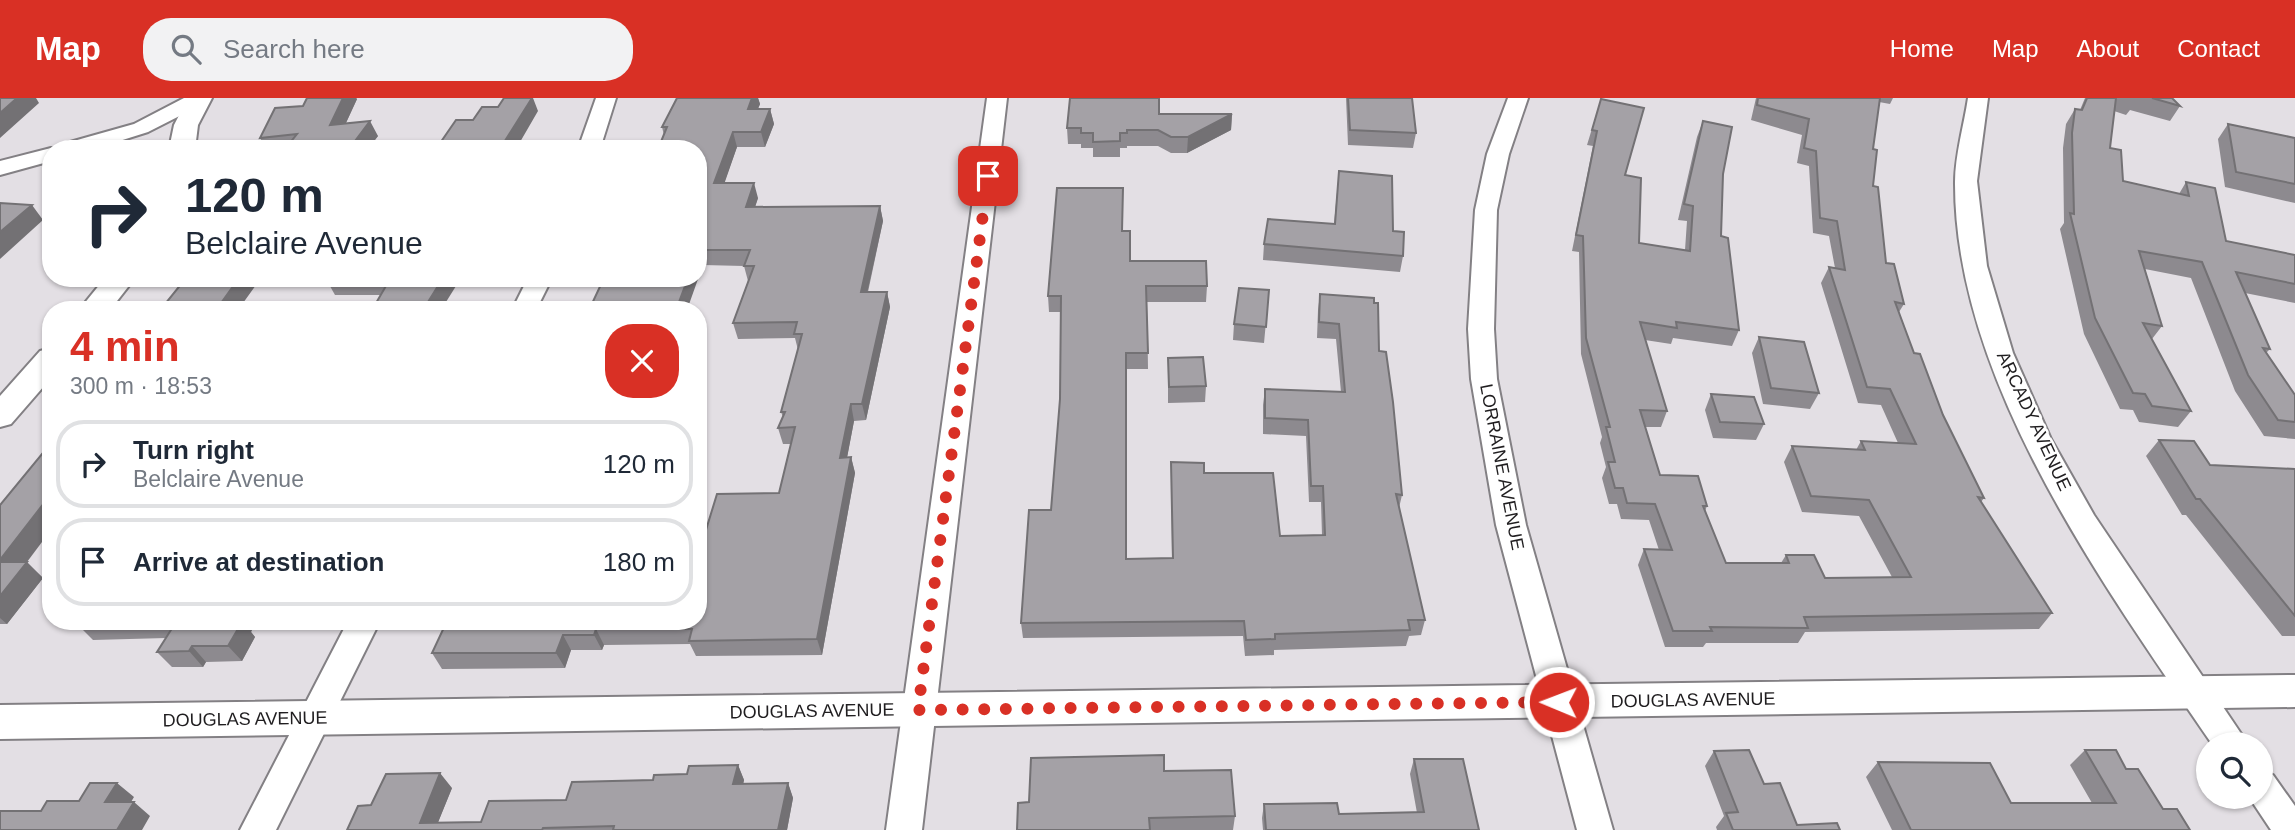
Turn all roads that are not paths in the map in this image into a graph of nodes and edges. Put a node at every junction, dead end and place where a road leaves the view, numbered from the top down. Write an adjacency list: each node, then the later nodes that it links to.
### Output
1 (200, 98): 6 (street); 7 (street)
2 (606, 98): 8 (street)
3 (997, 98): 19 (street)
4 (1518, 98): 18 (street, LORRAINE AVENUE)
5 (1978, 98): 17 (street, ARCADY AVENUE)
6 (100, 140)
7 (184, 140)
8 (592, 140)
9 (42, 156): 10 (street)
10 (0, 168)
11 (113, 287): 12 (street)
12 (101, 301)
13 (42, 368): 14 (street)
14 (0, 416)
15 (360, 630): 20 (street)
16 (2295, 691): 17 (street, DOUGLAS AVENUE)
17 (2196, 692): 18 (street, DOUGLAS AVENUE); 22 (street, ARCADY AVENUE)
18 (1559, 702): 19 (street, DOUGLAS AVENUE); 26 (street, LORRAINE AVENUE)
19 (918, 710): 20 (street, DOUGLAS AVENUE); 25 (street)
20 (315, 719): 21 (street, DOUGLAS AVENUE); 24 (street)
21 (0, 722)
22 (2223, 732)
23 (2273, 804): 27 (street)
24 (258, 830)
25 (904, 830)
26 (1595, 830)
27 (2291, 830)

